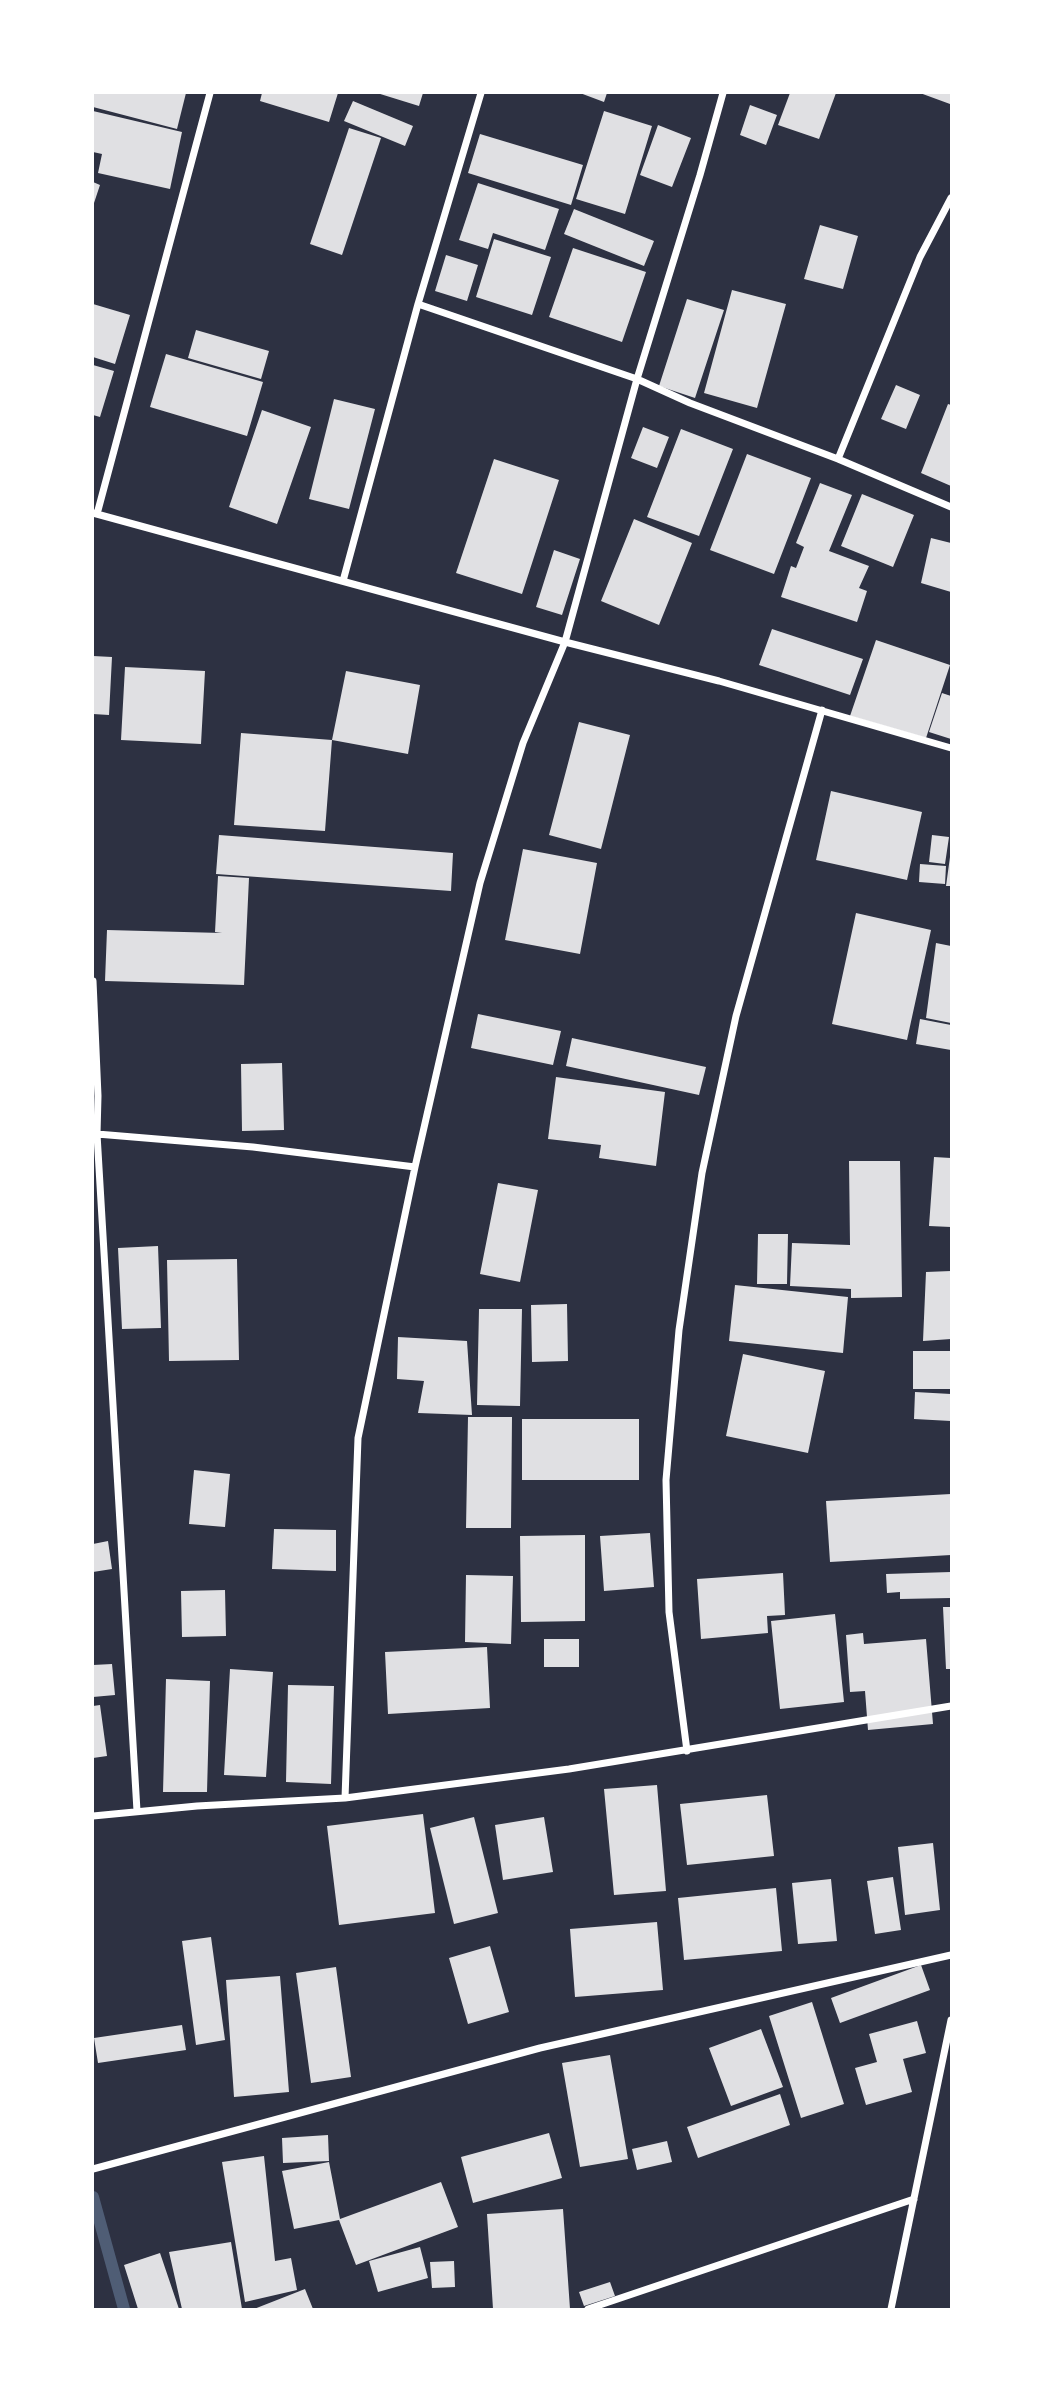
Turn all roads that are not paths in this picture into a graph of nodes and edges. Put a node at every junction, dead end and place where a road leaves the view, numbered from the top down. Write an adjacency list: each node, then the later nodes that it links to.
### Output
1 (210, 93): 9 (street)
2 (481, 93): 5 (street)
3 (723, 93): 6 (street)
4 (951, 198): 7 (street)
5 (418, 304): 6 (street); 10 (street)
6 (637, 379): 7 (street); 11 (street)
7 (838, 459): 8 (street)
8 (951, 507)
9 (95, 513): 10 (street)
10 (343, 581): 11 (street)
11 (565, 642): 12 (street); 17 (street)
12 (822, 710): 13 (street); 19 (street)
13 (951, 748)
14 (93, 981): 15 (street)
15 (94, 1047): 16 (street)
16 (97, 1134): 17 (street); 21 (street)
17 (415, 1167): 20 (street)
18 (951, 1706): 19 (street)
19 (687, 1751): 20 (street)
20 (345, 1798): 21 (street)
21 (137, 1811): 22 (street)
22 (93, 1816)
23 (951, 1955): 25 (street)
24 (951, 2020): 26 (street)
25 (93, 2169)
26 (914, 2199): 27 (street); 28 (street)
27 (588, 2309)
28 (891, 2309)

